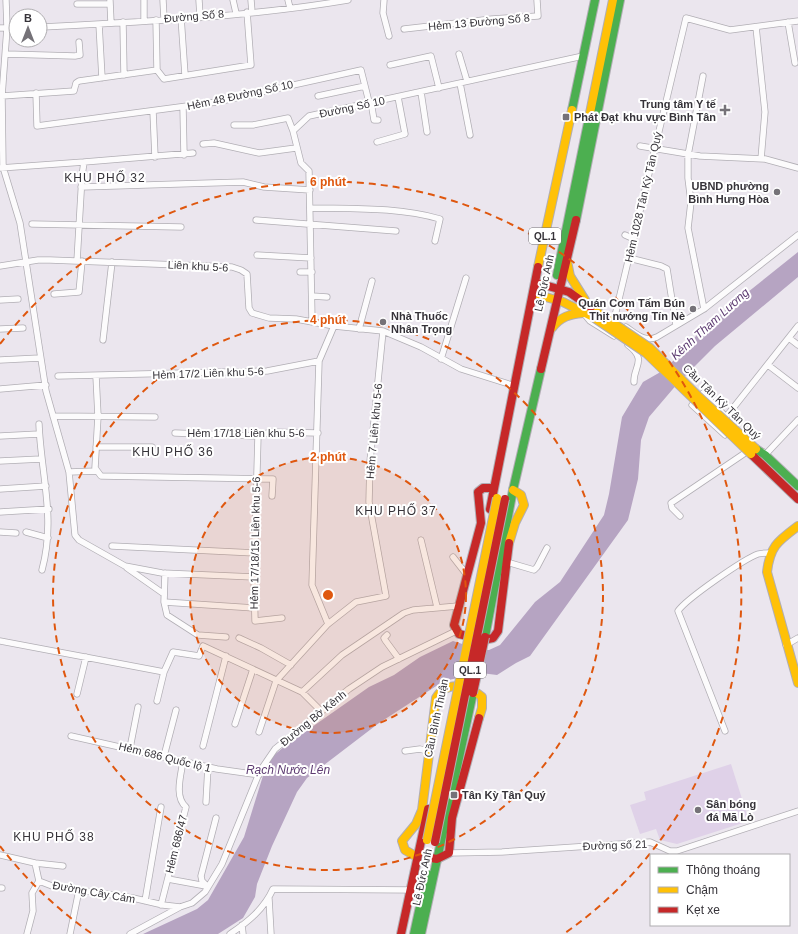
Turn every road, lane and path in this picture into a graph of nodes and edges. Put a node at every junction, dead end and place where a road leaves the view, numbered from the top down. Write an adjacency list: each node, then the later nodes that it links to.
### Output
1 (6, 0): 34 (street)
2 (144, 0): 24 (street)
3 (163, 0): 23 (street)
4 (200, 0): 21 (street)
5 (233, 0): 20 (street)
6 (250, 0): 19 (street)
7 (288, 0): 18 (street)
8 (348, 0): 16 (street, Đường Số 8)
9 (384, 0): 36 (street)
10 (537, 0): 35 (street, Hẻm 13 Đường Số 8)
11 (595, 0): 40 (main road, Lê Đức Anh / QL.1)
12 (601, 0): 105 (main road, Lê Đức Anh / QL.1)
13 (613, 0): 74 (main road, Lê Đức Anh / QL.1)
14 (620, 0): 76 (main road, Lê Đức Anh / QL.1)
15 (110, 2): 17 (street); 29 (street)
16 (319, 2): 18 (street, Đường Số 8)
17 (78, 4)
18 (290, 8): 19 (street, Đường Số 8)
19 (249, 12): 20 (street, Đường Số 8); 45 (street)
20 (236, 13): 21 (street, Đường Số 8)
21 (200, 16): 22 (street, Đường Số 8)
22 (181, 18): 23 (street, Đường Số 8); 45 (street)
23 (164, 19): 25 (street, Đường Số 8)
24 (144, 20): 25 (street, Đường Số 8); 27 (street, Đường Số 8)
25 (156, 20): 43 (street)
26 (798, 21): 28 (street)
27 (123, 22): 29 (street, Đường Số 8); 44 (street)
28 (788, 22): 32 (street); 41 (street)
29 (111, 23): 30 (street, Đường Số 8)
30 (99, 24): 31 (street, Đường Số 8); 47 (street)
31 (48, 26)
32 (756, 27): 69 (street, Hẻm 1028 Tân Kỳ Tân Quý); 75 (street)
33 (0, 28): 34 (street)
34 (7, 28): 38 (street)
35 (404, 29)
36 (389, 36)
37 (79, 42): 38 (street)
38 (6, 54): 54 (street)
39 (459, 54): 48 (street)
40 (583, 56): 48 (street, Đường Số 10); 140 (main road, Lê Đức Anh / QL.1)
41 (794, 63)
42 (390, 65): 51 (street)
43 (156, 70): 44 (street); 45 (street)
44 (124, 75): 47 (street)
45 (185, 75)
46 (703, 76): 72 (street)
47 (102, 78): 53 (street)
48 (467, 81): 49 (street, Đường Số 10)
49 (460, 83): 51 (street, Đường Số 10); 64 (street)
50 (365, 86): 55 (street); 57 (street, Hẻm 48 Đường Số 10); 58 (street, Hẻm 48 Đường Số 10)
51 (439, 88): 52 (street, Đường Số 10)
52 (421, 92): 56 (street, Đường Số 10); 63 (street)
53 (36, 93): 54 (street); 59 (street, Hẻm 48 Đường Số 10)
54 (2, 96): 78 (street)
55 (318, 96)
56 (398, 97): 57 (street, Đường Số 10); 65 (street)
57 (370, 102): 60 (street, Hẻm 48 Đường Số 10); 62 (street, Đường Số 10)
58 (183, 107): 59 (street, Hẻm 48 Đường Số 10); 71 (street)
59 (153, 111): 73 (street)
60 (378, 120)
61 (234, 126): 62 (street)
62 (293, 131): 68 (street)
63 (428, 132)
64 (470, 135)
65 (377, 142)
66 (203, 144): 68 (street)
67 (640, 146): 69 (street)
68 (296, 148): 81 (street)
69 (655, 149): 72 (street); 91 (street, Hẻm 1028 Tân Kỳ Tân Quý)
70 (193, 153): 71 (street)
71 (184, 154): 73 (street)
72 (688, 154): 75 (street); 115 (street)
73 (155, 157): 77 (street)
74 (580, 158): 76 (main road); 106 (main road, Lê Đức Anh / QL.1)
75 (761, 159): 79 (street)
76 (589, 160): 97 (main road, Lê Đức Anh / QL.1)
77 (84, 162): 78 (street); 80 (street)
78 (1, 168): 98 (street)
79 (798, 168)
80 (81, 186): 81 (street); 86 (street)
81 (310, 190): 82 (street)
82 (310, 208): 84 (street); 92 (street)
83 (256, 220): 84 (street)
84 (310, 223): 88 (street); 94 (street)
85 (32, 224): 86 (street)
86 (79, 224): 87 (street); 96 (street)
87 (182, 227)
88 (396, 231)
89 (625, 235): 91 (street)
90 (798, 235): 115 (street)
91 (634, 239): 95 (street, Hẻm 1028 Tân Kỳ Tân Quý)
92 (435, 241)
93 (257, 255): 94 (street)
94 (311, 258): 102 (street)
95 (629, 258): 118 (street, Hẻm 1028 Tân Kỳ Tân Quý); 121 (street)
96 (79, 261): 98 (street, Liên khu 5-6); 99 (street, Liên khu 5-6); 107 (street)
97 (567, 261): 106 (main road, Lê Đức Anh / QL.1); 114 (main road)
98 (26, 262): 100 (street, Liên khu 5-6); 131 (street)
99 (112, 262): 119 (street, Liên khu 5-6); 129 (street)
100 (0, 266)
101 (300, 272): 102 (street)
102 (312, 272): 109 (street)
103 (466, 278): 132 (street)
104 (372, 281): 125 (street)
105 (541, 284): 106 (main road); 108 (main road, Lê Đức Anh / QL.1)
106 (558, 288): 112 (main road, Lê Đức Anh / QL.1); 114 (main road)
107 (54, 294)
108 (539, 295): 112 (main road); 140 (main road, Lê Đức Anh / QL.1)
109 (312, 296): 110 (street); 119 (street)
110 (327, 297)
111 (18, 299): 113 (street)
112 (555, 299): 116 (main road); 127 (main road, Lê Đức Anh / QL.1)
113 (0, 300)
114 (589, 306): 117 (main road); 118 (street)
115 (704, 309): 121 (street)
116 (584, 313): 117 (main road); 127 (main road); 138 (street)
117 (595, 315): 156 (main road, Cầu Tân Kỳ Tân Quý, bridge)
118 (614, 320): 121 (street)
119 (312, 321): 120 (street, Liên khu 5-6)
120 (334, 326): 125 (street, Liên khu 5-6); 134 (street)
121 (675, 326)
122 (798, 326): 128 (street)
123 (23, 328): 124 (street)
124 (0, 329)
125 (359, 329): 126 (street, Liên khu 5-6)
126 (383, 330): 132 (street, Liên khu 5-6); 197 (street, Hẻm 7 Liên khu 5-6)
127 (547, 336): 167 (main road, Lê Đức Anh / QL.1); 169 (main road, Lê Đức Anh / QL.1)
128 (789, 338): 130 (street); 135 (street)
129 (103, 340)
130 (798, 345)
131 (40, 358): 133 (street); 139 (street)
132 (442, 359): 140 (street, Liên khu 5-6)
133 (0, 360)
134 (319, 361): 137 (street, Hẻm 17/2 Liên khu 5-6); 150 (street)
135 (768, 365): 141 (street); 146 (street)
136 (58, 376): 137 (street, Hẻm 17/2 Liên khu 5-6)
137 (96, 376): 144 (street)
138 (634, 382)
139 (46, 385): 142 (street); 143 (street)
140 (518, 387): 165 (main road, Lê Đức Anh / QL.1); 169 (main road, Lê Đức Anh / QL.1)
141 (798, 388)
142 (0, 389)
143 (53, 416): 144 (street); 160 (street)
144 (98, 416): 145 (street); 154 (street)
145 (155, 417)
146 (726, 417): 156 (street); 157 (street)
147 (798, 420): 157 (street)
148 (39, 424): 151 (street)
149 (175, 433): 153 (street, Hẻm 17/18 Liên khu 5-6)
150 (318, 433): 153 (street, Hẻm 17/18 Liên khu 5-6); 197 (street)
151 (39, 434): 152 (street); 158 (street)
152 (0, 436)
153 (258, 436): 162 (street, Hẻm 17/18/15 Liên khu 5-6)
154 (96, 447): 155 (street); 161 (street)
155 (152, 447)
156 (751, 452): 157 (main road); 170 (main road); 173 (street)
157 (765, 455): 164 (main road)
158 (41, 459): 159 (street); 163 (street)
159 (0, 461)
160 (69, 472): 161 (street); 186 (street)
161 (99, 473): 162 (street)
162 (256, 478): 168 (street); 183 (street, Hẻm 17/18/15 Liên khu 5-6)
163 (46, 486): 166 (street); 171 (street)
164 (798, 486)
165 (494, 488): 189 (main road); 240 (main road, Cầu Bình Thuận / QL.1)
166 (0, 490)
167 (514, 490): 185 (main road); 241 (main road, Lê Đức Anh / QL.1, bridge)
168 (272, 496)
169 (501, 498): 237 (main road, QL.1, bridge)
170 (798, 499)
171 (49, 509): 172 (street); 178 (street)
172 (0, 512)
173 (680, 516)
174 (798, 526): 182 (main road)
175 (0, 532): 177 (street)
176 (26, 532): 178 (street)
177 (16, 533)
178 (48, 538): 187 (street)
179 (421, 540): 194 (street)
180 (112, 546): 183 (street)
181 (546, 548): 185 (street)
182 (770, 553): 205 (main road); 222 (street)
183 (255, 554): 190 (street, Hẻm 17/18/15 Liên khu 5-6)
184 (453, 557): 189 (street)
185 (506, 562): 198 (main road)
186 (125, 566): 188 (street); 191 (street)
187 (42, 570)
188 (166, 573): 190 (street); 191 (street)
189 (467, 575): 193 (main road)
190 (254, 577): 195 (street, Hẻm 17/18/15 Liên khu 5-6)
191 (164, 594): 192 (street)
192 (164, 602): 195 (street); 199 (street)
193 (458, 606): 194 (street); 198 (main road)
194 (437, 607): 215 (street)
195 (254, 608): 196 (street, Hẻm 17/18/15 Liên khu 5-6)
196 (282, 618)
197 (328, 624): 210 (street, Hẻm 7 Liên khu 5-6)
198 (456, 631): 209 (street, Đường Bờ Kênh)
199 (198, 635): 201 (street); 206 (street)
200 (387, 635): 209 (street)
201 (226, 637)
202 (239, 638): 210 (street)
203 (798, 638): 205 (street)
204 (0, 641): 208 (street)
205 (786, 645): 214 (main road)
206 (203, 646): 207 (street); 212 (street)
207 (226, 656): 211 (street); 225 (street)
208 (86, 657): 212 (street); 216 (street)
209 (399, 659): 220 (street, Đường Bờ Kênh)
210 (291, 665): 213 (street, Hẻm 7 Liên khu 5-6)
211 (253, 669): 213 (street); 221 (street)
212 (164, 672): 217 (street)
213 (276, 682): 215 (street); 223 (street, Hẻm 7 Liên khu 5-6)
214 (798, 683)
215 (302, 692): 220 (street)
216 (77, 694)
217 (157, 701)
218 (138, 707): 226 (street)
219 (176, 710): 229 (street)
220 (321, 711): 232 (street, Đường Bờ Kênh)
221 (234, 724)
222 (725, 731)
223 (259, 732)
224 (71, 736): 226 (street, Hẻm 686 Quốc lộ 1)
225 (203, 746)
226 (130, 748): 229 (street, Hẻm 686 Quốc lộ 1)
227 (405, 751): 228 (street)
228 (430, 752): 238 (main road); 240 (main road)
229 (164, 756): 230 (street, Hẻm 686 Quốc lộ 1)
230 (183, 761): 231 (street, Hẻm 686 Quốc lộ 1); 244 (street, Hẻm 686/47)
231 (208, 767): 232 (street, Hẻm 686 Quốc lộ 1); 233 (street)
232 (259, 775): 246 (street, Đường Bờ Kênh)
233 (206, 802)
234 (161, 807): 250 (street)
235 (798, 812): 238 (street, Đường số 21)
236 (216, 818): 246 (street)
237 (431, 841): 241 (main road, Lê Đức Anh / QL.1); 248 (main road, Lê Đức Anh / QL.1)
238 (449, 853): 241 (main road)
239 (0, 855): 242 (street)
240 (417, 857): 248 (main road, Lê Đức Anh / QL.1)
241 (434, 859): 262 (main road, Lê Đức Anh / QL.1); 263 (main road, Lê Đức Anh / QL.1)
242 (35, 863): 243 (street); 245 (street, Đường Cây Cám)
243 (63, 866)
244 (168, 878): 246 (street); 251 (street, Hẻm 686/47)
245 (39, 881): 247 (street, Đường Cây Cám); 254 (street)
246 (207, 886): 252 (street, Đường Bờ Kênh)
247 (79, 890): 250 (street, Đường Cây Cám); 255 (street)
248 (413, 890): 249 (street); 260 (main road, Lê Đức Anh / QL.1); 261 (main road, Lê Đức Anh / QL.1)
249 (269, 899): 253 (street); 259 (street)
250 (145, 901): 251 (street, Đường Cây Cám)
251 (161, 905): 252 (street, Đường Cây Cám)
252 (179, 906): 256 (street, Đường Bờ Kênh)
253 (242, 925): 257 (street); 258 (street)
254 (27, 932)
255 (70, 934)
256 (130, 934)
257 (230, 934)
258 (243, 934)
259 (271, 934)
260 (401, 934)
261 (407, 934)
262 (414, 934)
263 (421, 934)

